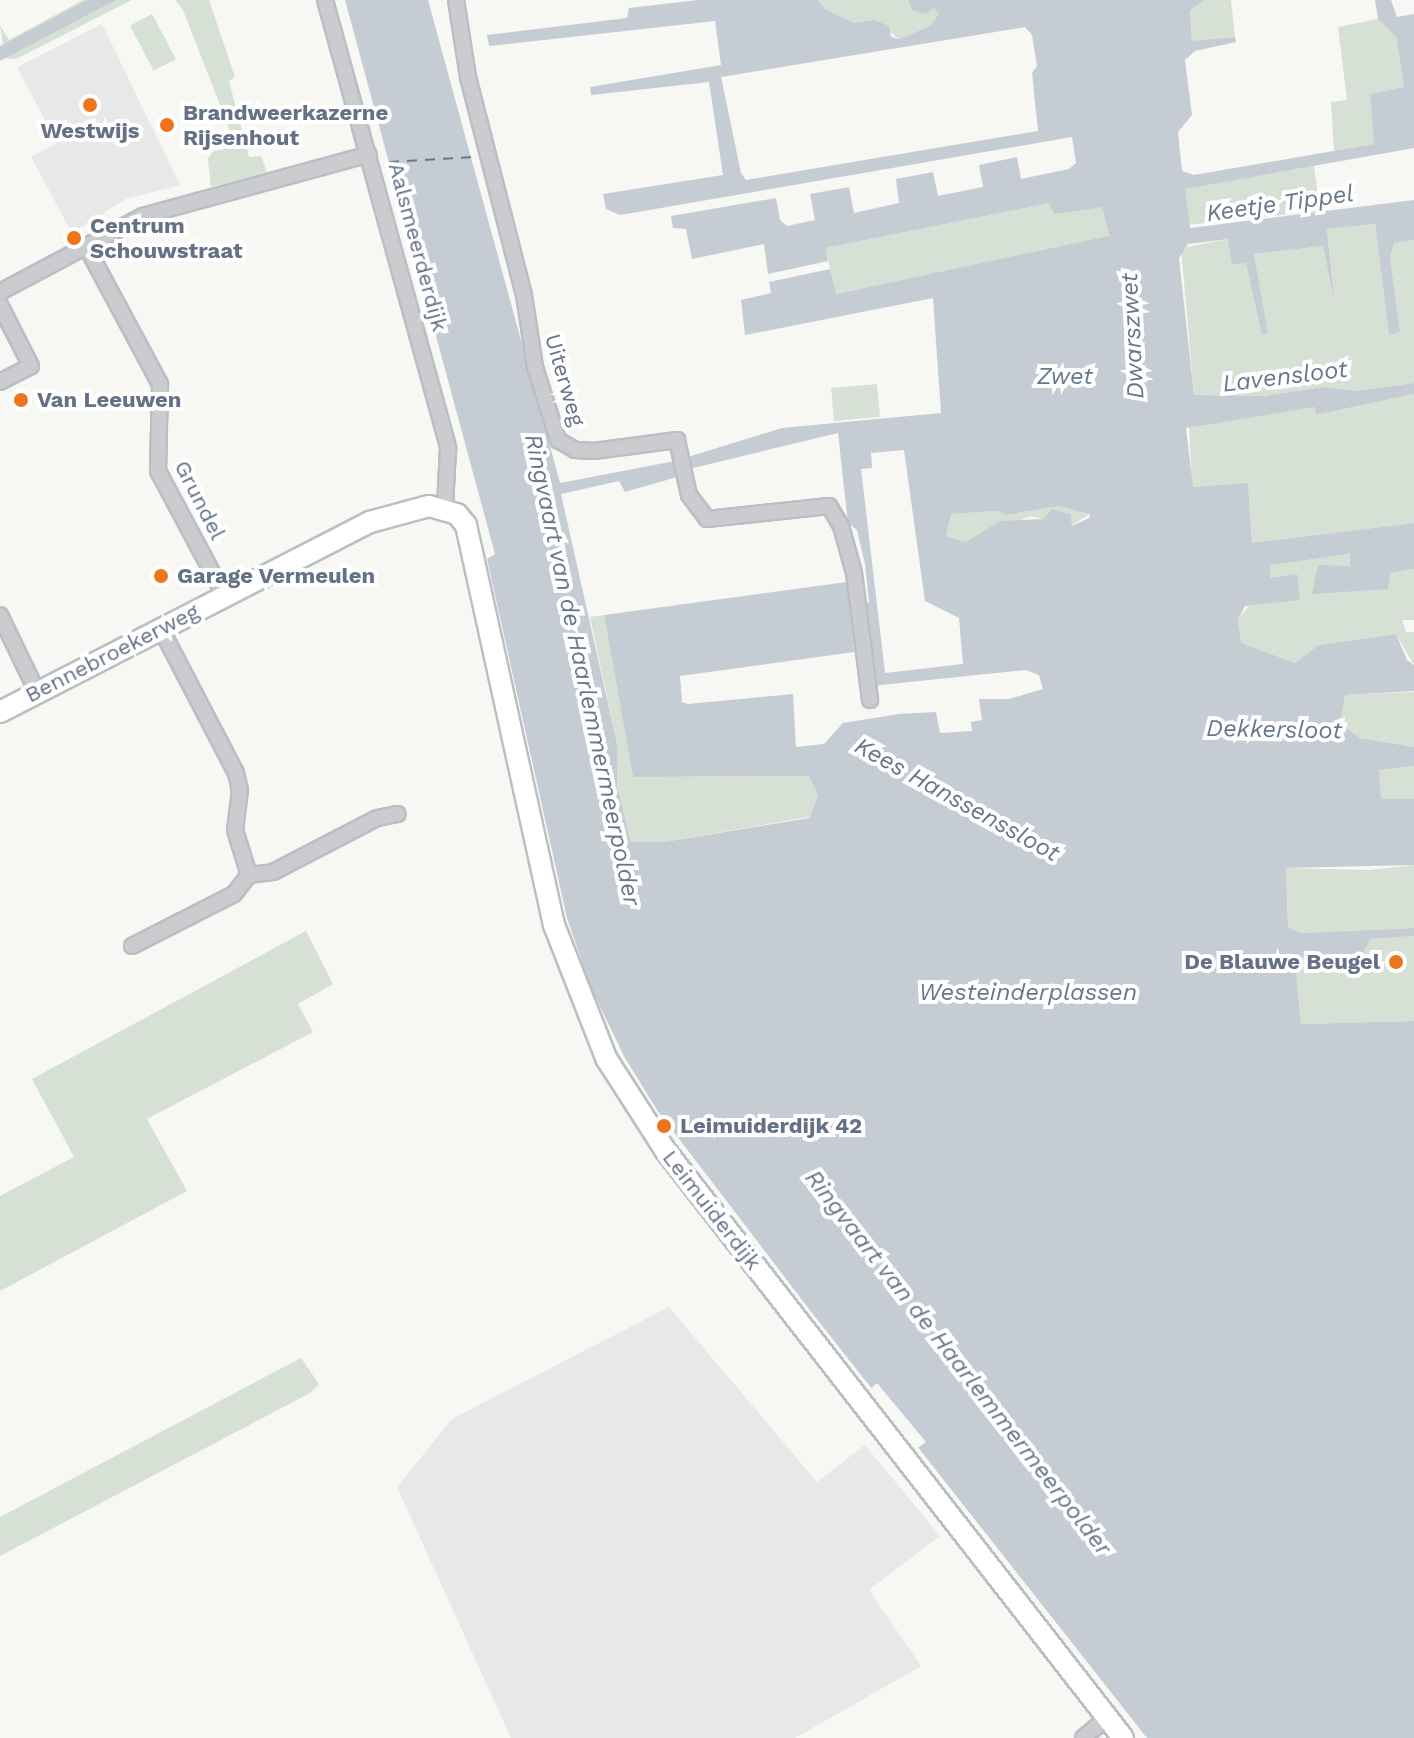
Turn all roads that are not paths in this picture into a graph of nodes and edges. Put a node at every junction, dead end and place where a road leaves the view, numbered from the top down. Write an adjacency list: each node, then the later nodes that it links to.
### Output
1 (325, 0): 3 (street, Aalsmeerderdijk)
2 (456, 0): 13 (street, Uiterweg)
3 (369, 154): 4 (street); 8 (street, Aalsmeerderdijk)
4 (86, 246): 5 (street); 9 (street, Grundel)
5 (0, 292)
6 (0, 305): 7 (street)
7 (0, 382)
8 (445, 508): 9 (street, Bennebroekerweg); 18 (street, Leimuiderdijk)
9 (219, 598): 11 (street, Bennebroekerweg)
10 (0, 615): 12 (street)
11 (161, 629): 12 (street, Bennebroekerweg); 16 (street)
12 (37, 692): 14 (street, Bennebroekerweg)
13 (870, 700)
14 (0, 712)
15 (398, 814): 16 (street)
16 (249, 875): 17 (street)
17 (132, 946)
18 (1107, 1718): 19 (street); 20 (street, Leimuiderdijk)
19 (1083, 1738)
20 (1123, 1738)

